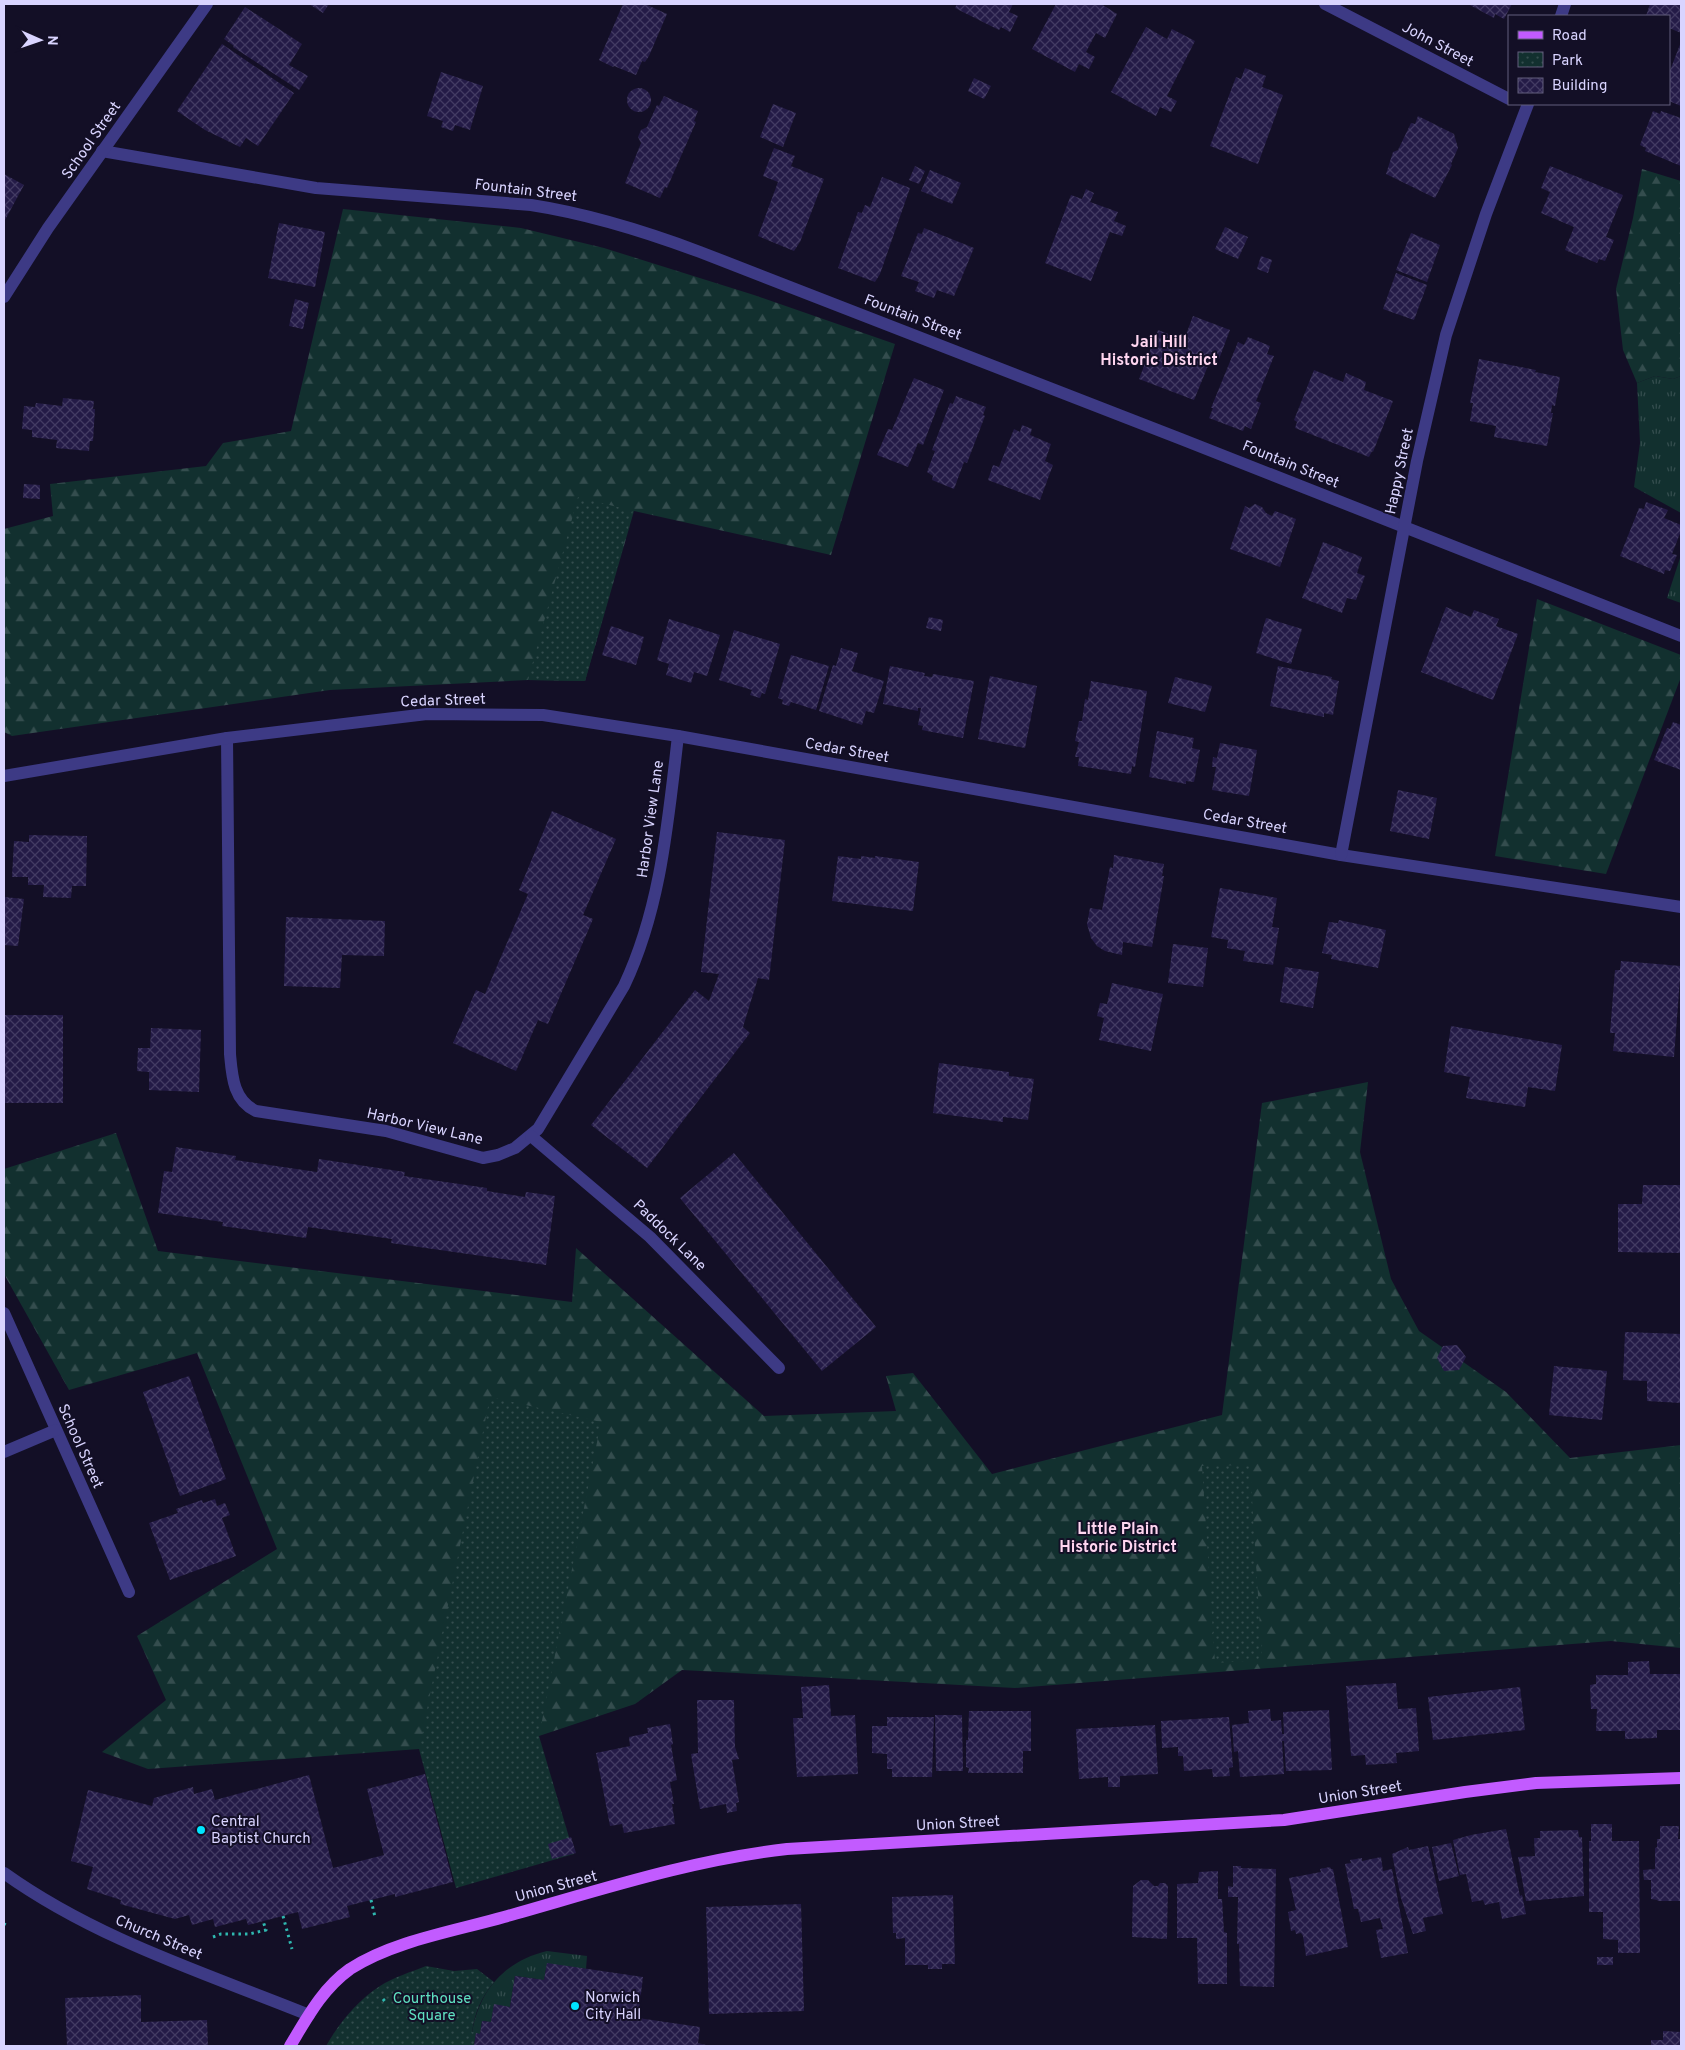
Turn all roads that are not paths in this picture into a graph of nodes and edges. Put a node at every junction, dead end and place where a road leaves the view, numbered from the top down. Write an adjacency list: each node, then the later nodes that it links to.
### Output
1 (208, 4): 5 (street, School Street)
2 (1325, 4): 3 (street, John Street)
3 (1508, 98)
4 (1524, 105): 7 (street, Happy Street)
5 (102, 151): 6 (street, School Street); 7 (street, Fountain Street)
6 (4, 297)
7 (1404, 527): 8 (street, Fountain Street); 12 (street, Happy Street)
8 (1681, 636)
9 (678, 736): 10 (street, Cedar Street); 12 (street, Cedar Street); 14 (street, Harbor View Lane)
10 (227, 738): 11 (street, Cedar Street); 14 (street, Harbor View Lane)
11 (4, 776)
12 (1341, 855): 13 (street, Cedar Street)
13 (1681, 907)
14 (531, 1136): 16 (street, Paddock Lane)
15 (4, 1313): 17 (street, School Street)
16 (779, 1368)
17 (56, 1430): 18 (street); 19 (street, School Street)
18 (4, 1452)
19 (129, 1592)
20 (1681, 1778): 22 (main road, Union Street)
21 (4, 1873): 22 (street, Church Street)
22 (309, 2015): 23 (main road, Union Street)
23 (290, 2046)

